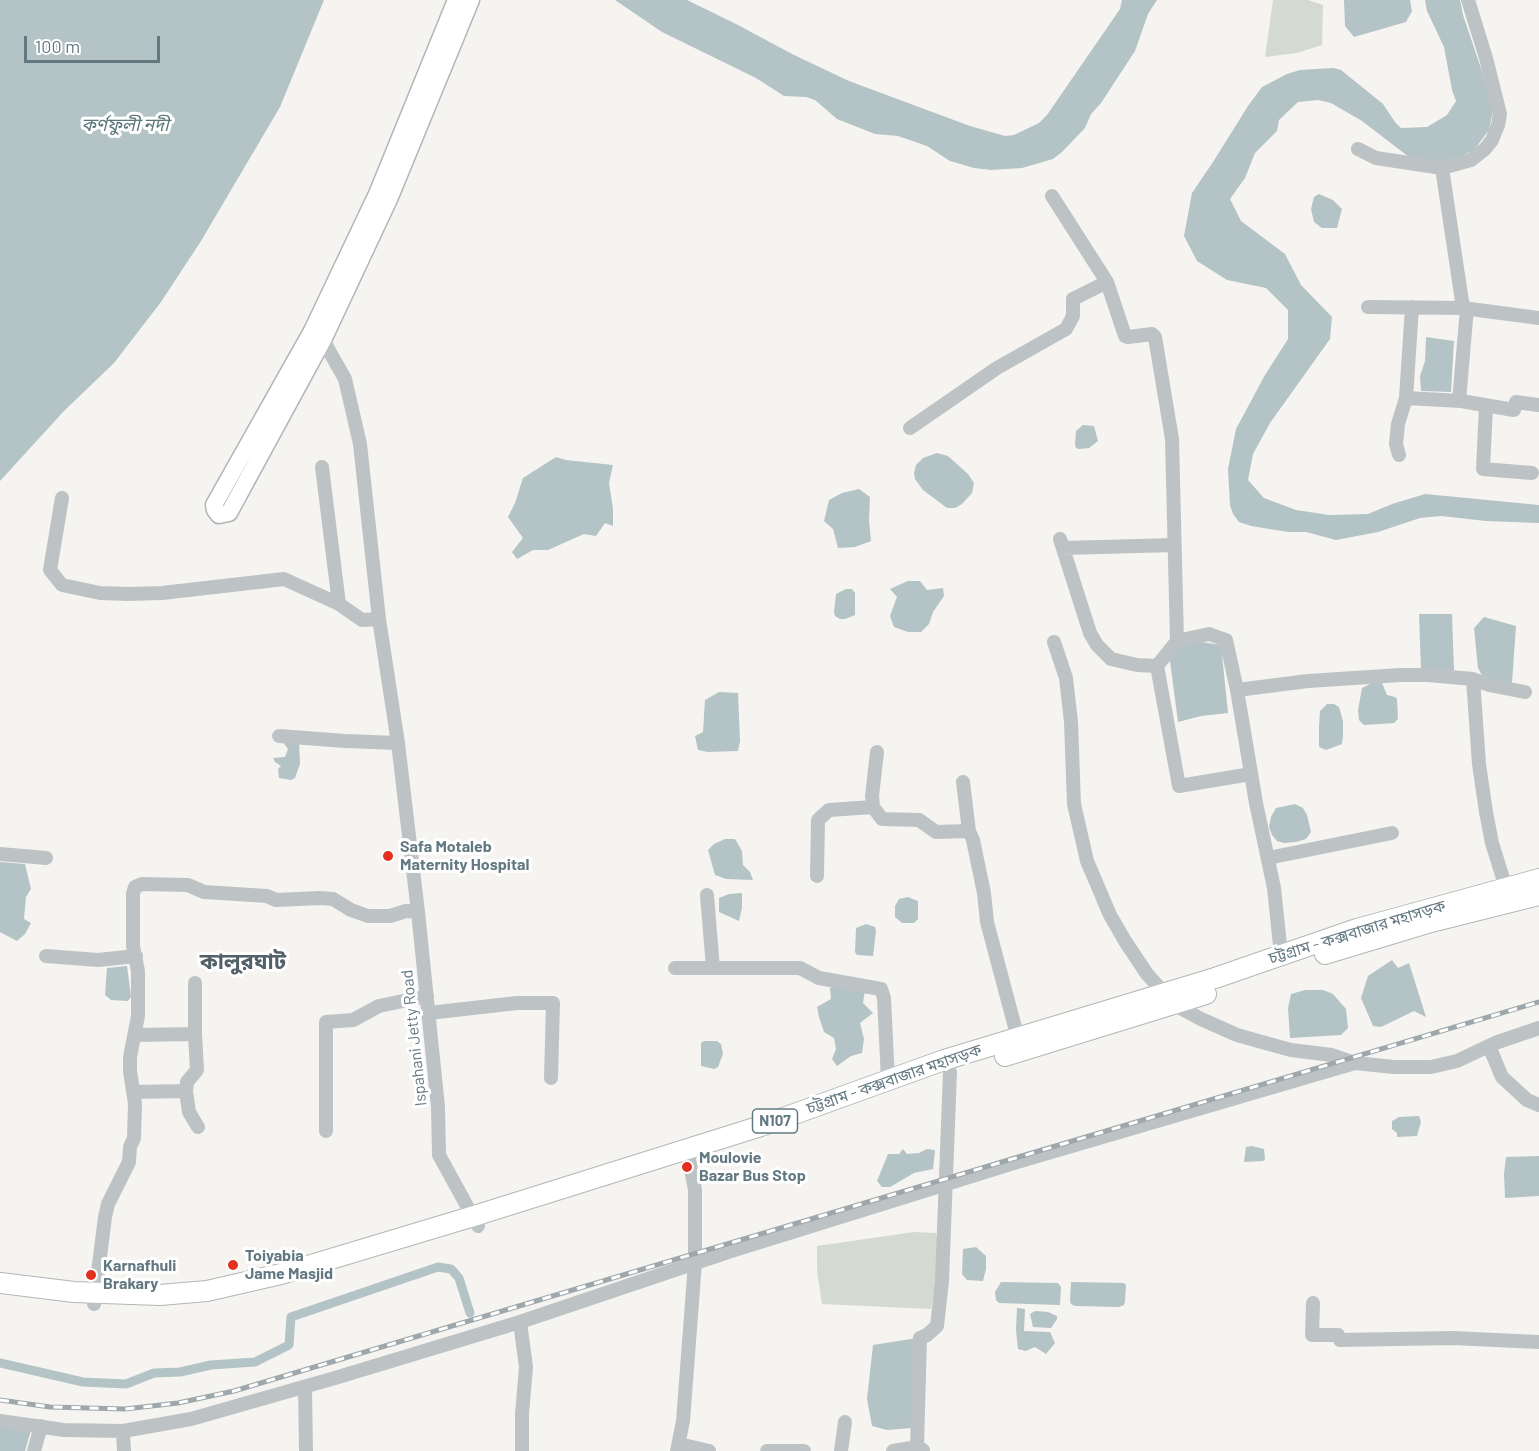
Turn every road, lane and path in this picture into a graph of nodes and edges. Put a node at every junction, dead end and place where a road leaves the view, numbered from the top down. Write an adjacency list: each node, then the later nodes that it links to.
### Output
1 (456, 0): 12 (main road)
2 (471, 0): 12 (main road)
3 (1468, 0): 5 (street)
4 (1358, 149): 5 (street)
5 (1442, 168): 10 (street)
6 (1052, 196): 7 (street)
7 (1107, 282): 17 (street); 22 (street)
8 (1368, 307): 9 (street)
9 (1412, 308): 10 (street); 13 (street)
10 (1465, 308): 11 (street); 14 (street)
11 (1539, 318)
12 (323, 340): 24 (street, Ispahani Jetty Road)
13 (1406, 398): 14 (street); 18 (street)
14 (1459, 401): 16 (street)
15 (1539, 405): 16 (street)
16 (1486, 406): 20 (street)
17 (910, 428)
18 (1399, 455)
19 (322, 467): 23 (street)
20 (1532, 473)
21 (62, 498): 23 (street)
22 (1175, 545): 25 (street); 27 (street)
23 (339, 604): 24 (street)
24 (379, 619): 32 (street, Ispahani Jetty Road)
25 (1178, 641): 27 (street); 29 (street)
26 (1054, 642): 55 (street)
27 (1157, 666): 34 (street)
28 (1473, 679): 29 (street); 30 (street); 44 (street)
29 (1237, 690): 34 (street)
30 (1526, 692)
31 (279, 736): 32 (street)
32 (398, 743): 47 (street, Ispahani Jetty Road)
33 (877, 752): 36 (street)
34 (1251, 774): 41 (street)
35 (963, 782): 37 (street)
36 (873, 807): 37 (street); 42 (street)
37 (969, 831): 60 (street)
38 (1392, 833): 41 (street)
39 (0, 854): 40 (street)
40 (46, 858)
41 (1268, 858): 48 (street)
42 (818, 876)
43 (1539, 879): 44 (highway, চট্টগ্রাম - কক্সবাজার মহাসড়ক / N107)
44 (1506, 888): 48 (highway, চট্টগ্রাম - কক্সবাজার মহাসড়ক / N107)
45 (707, 895): 52 (street)
46 (1539, 895): 55 (highway, চট্টগ্রাম - কক্সবাজার মহাসড়ক / N107)
47 (418, 912): 50 (street); 54 (street, Ispahani Jetty Road)
48 (1281, 955): 55 (highway, চট্টগ্রাম - কক্সবাজার মহাসড়ক / N107)
49 (46, 956): 50 (street)
50 (136, 956): 59 (street)
51 (675, 968): 52 (street)
52 (713, 968): 65 (street)
53 (195, 983): 58 (street)
54 (427, 996): 56 (street, Ispahani Jetty Road); 70 (street)
55 (1170, 999): 60 (highway, চট্টগ্রাম - কক্সবাজার মহাসড়ক / N107); 62 (street)
56 (429, 1013): 64 (street); 73 (street, Ispahani Jetty Road)
57 (1539, 1028): 61 (street)
58 (195, 1034): 59 (street); 66 (street)
59 (135, 1035): 67 (street)
60 (1019, 1044): 63 (highway, চট্টগ্রাম - কক্সবাজার মহাসড়ক / N107); 65 (highway, চট্টগ্রাম - কক্সবাজার মহাসড়ক / N107)
61 (1489, 1046): 62 (street); 68 (street)
62 (1355, 1063): 72 (street)
63 (950, 1072): 71 (highway, চট্টগ্রাম - কক্সবাজার মহাসড়ক / N107); 72 (street)
64 (551, 1078)
65 (888, 1080): 71 (highway, চট্টগ্রাম - কক্সবাজার মহাসড়ক / N107)
66 (186, 1091): 67 (street); 69 (street)
67 (134, 1092): 77 (street)
68 (1539, 1105)
69 (198, 1127)
70 (326, 1131)
71 (688, 1154): 73 (highway, চট্টগ্রাম - কক্সবাজার মহাসড়ক / N107); 74 (street)
72 (945, 1184): 74 (street); 87 (street)
73 (476, 1221): 77 (highway, চট্টগ্রাম - কক্সবাজার মহাসড়ক / N107)
74 (695, 1263): 79 (street); 86 (street)
75 (0, 1283): 77 (highway, চট্টগ্রাম - কক্সবাজার মহাসড়ক / N107)
76 (0, 1292): 77 (highway, চট্টগ্রাম - কক্সবাজার মহাসড়ক / N107)
77 (94, 1298)
78 (1313, 1304): 80 (street)
79 (520, 1322): 81 (street); 92 (street)
80 (1539, 1342)
81 (305, 1387): 85 (street); 91 (street)
82 (0, 1421): 84 (street)
83 (845, 1422): 96 (street)
84 (41, 1426): 85 (street); 89 (street)
85 (123, 1431): 90 (street)
86 (678, 1447): 93 (street)
87 (921, 1449): 97 (street)
88 (788, 1450): 94 (street); 95 (street)
89 (34, 1451)
90 (124, 1451)
91 (306, 1451)
92 (522, 1451)
93 (709, 1451)
94 (768, 1451)
95 (804, 1451)
96 (841, 1451)
97 (893, 1451)

